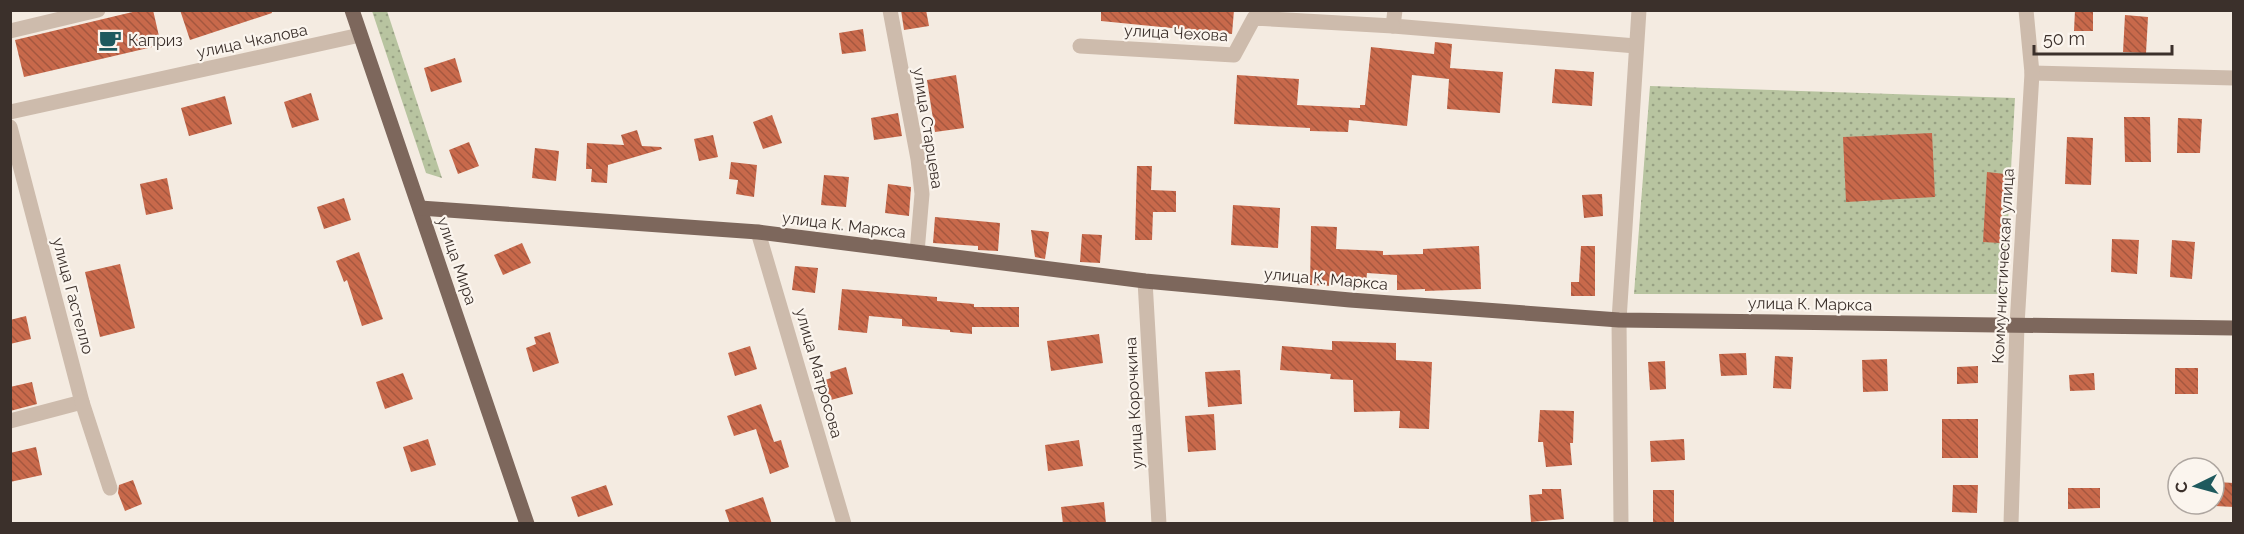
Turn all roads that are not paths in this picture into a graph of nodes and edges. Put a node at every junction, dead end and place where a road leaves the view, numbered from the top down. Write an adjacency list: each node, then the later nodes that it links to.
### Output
1 (98, 10): 7 (street)
2 (352, 10): 8 (main road, улица Мира)
3 (890, 10): 17 (street, улица Старцева)
4 (1639, 10): 10 (street)
5 (2026, 10): 11 (street, Коммунистическая улица)
6 (1394, 18): 9 (street, улица Чехова); 10 (street, улица Чехова)
7 (10, 31)
8 (360, 35): 13 (street, улица Чкалова); 15 (main road, улица Мира)
9 (1080, 46)
10 (1636, 46): 19 (street)
11 (2032, 73): 12 (street); 20 (street, Коммунистическая улица)
12 (2234, 78)
13 (10, 112)
14 (10, 127): 22 (street, улица Гастелло)
15 (420, 208): 16 (main road, улица К. Маркса); 25 (main road, улица Мира)
16 (758, 232): 17 (main road, улица К. Маркса); 26 (street, улица Матросова)
17 (917, 252): 18 (main road, улица К. Маркса)
18 (1145, 281): 19 (main road, улица К. Маркса); 27 (street, улица Корочкина)
19 (1619, 320): 20 (main road, улица К. Маркса); 28 (street)
20 (2018, 325): 21 (main road, улица К. Маркса); 29 (street, Коммунистическая улица)
21 (2234, 328)
22 (82, 402): 23 (street); 24 (street, улица Гастелло)
23 (10, 421)
24 (110, 488)
25 (527, 524)
26 (844, 524)
27 (1159, 524)
28 (1621, 524)
29 (2011, 524)

